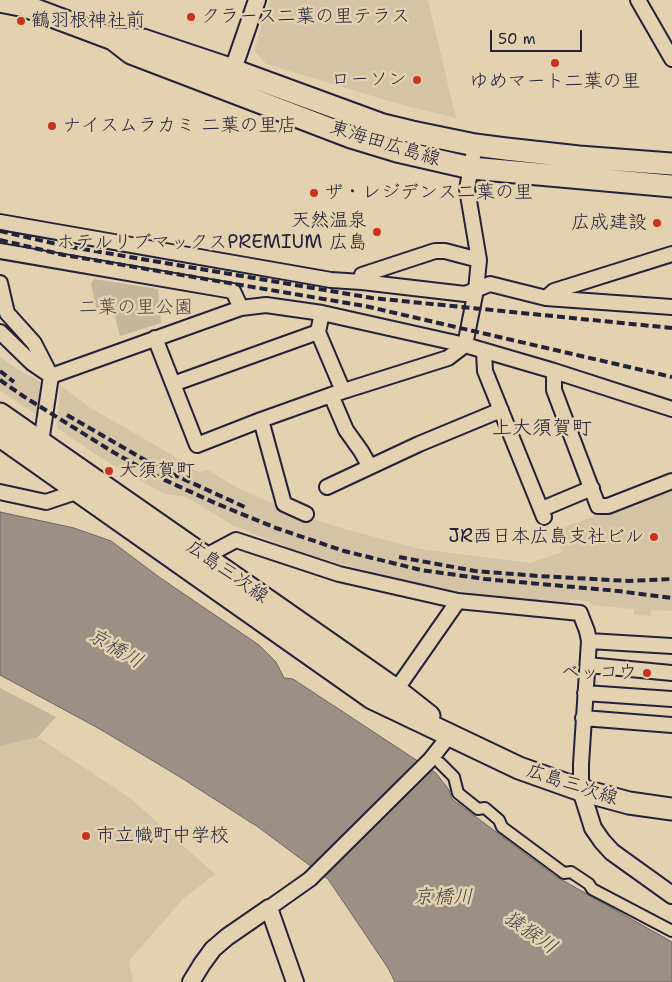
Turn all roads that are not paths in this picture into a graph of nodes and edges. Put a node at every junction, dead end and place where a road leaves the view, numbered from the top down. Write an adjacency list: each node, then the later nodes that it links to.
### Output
1 (257, 0): 5 (street)
2 (638, 0): 4 (street)
3 (0, 1): 5 (main road, 東海田広島線)
4 (672, 59)
5 (230, 79): 6 (main road, 東海田広島線); 8 (main road, 東海田広島線)
6 (475, 145): 7 (main road, 東海田広島線); 8 (street)
7 (672, 164)
8 (471, 168): 9 (main road, 東海田広島線); 13 (street)
9 (672, 186)
10 (0, 222): 14 (street)
11 (0, 251): 19 (street)
12 (672, 254): 17 (street)
13 (479, 260): 14 (street); 16 (street)
14 (362, 282): 16 (street)
15 (0, 283): 27 (street)
16 (476, 290): 17 (street); 24 (street)
17 (546, 298): 18 (street)
18 (672, 307)
19 (242, 308): 20 (street); 23 (street)
20 (322, 313): 22 (street); 24 (street)
21 (0, 332): 27 (street)
22 (318, 332): 28 (street); 29 (street)
23 (155, 338): 27 (street); 28 (street)
24 (465, 345): 25 (street); 29 (street)
25 (484, 352): 26 (street); 31 (street)
26 (554, 370): 30 (street); 39 (street)
27 (51, 376): 35 (street)
28 (173, 384): 33 (street)
29 (337, 393): 33 (street); 36 (street)
30 (672, 409)
31 (501, 410): 36 (street); 39 (street)
32 (0, 414): 35 (main road, 広島三次線)
33 (261, 420): 42 (street)
34 (0, 436): 35 (main road, 広島三次線)
35 (40, 453): 40 (main road, 広島三次線); 43 (main road, 広島三次線)
36 (370, 467): 38 (street)
37 (672, 481): 39 (street)
38 (327, 487)
39 (592, 488)
40 (79, 491): 41 (street); 54 (main road, 広島三次線)
41 (0, 492)
42 (306, 514)
43 (206, 556): 44 (street); 49 (main road, 広島三次線)
44 (458, 601): 45 (street); 49 (street)
45 (589, 641): 46 (street); 47 (street)
46 (672, 646)
47 (588, 666): 48 (street); 50 (street)
48 (672, 673)
49 (396, 690): 54 (main road, 広島三次線)
50 (585, 692): 51 (street); 52 (street)
51 (672, 699)
52 (584, 718): 53 (street); 56 (street)
53 (672, 725)
54 (449, 736): 55 (street); 56 (main road, 広島三次線)
55 (435, 762): 59 (street); 60 (street)
56 (581, 790): 57 (main road, 広島三次線); 58 (street)
57 (672, 810)
58 (672, 894)
59 (269, 908): 61 (street); 62 (street)
60 (672, 931)
61 (191, 982)
62 (294, 982)

